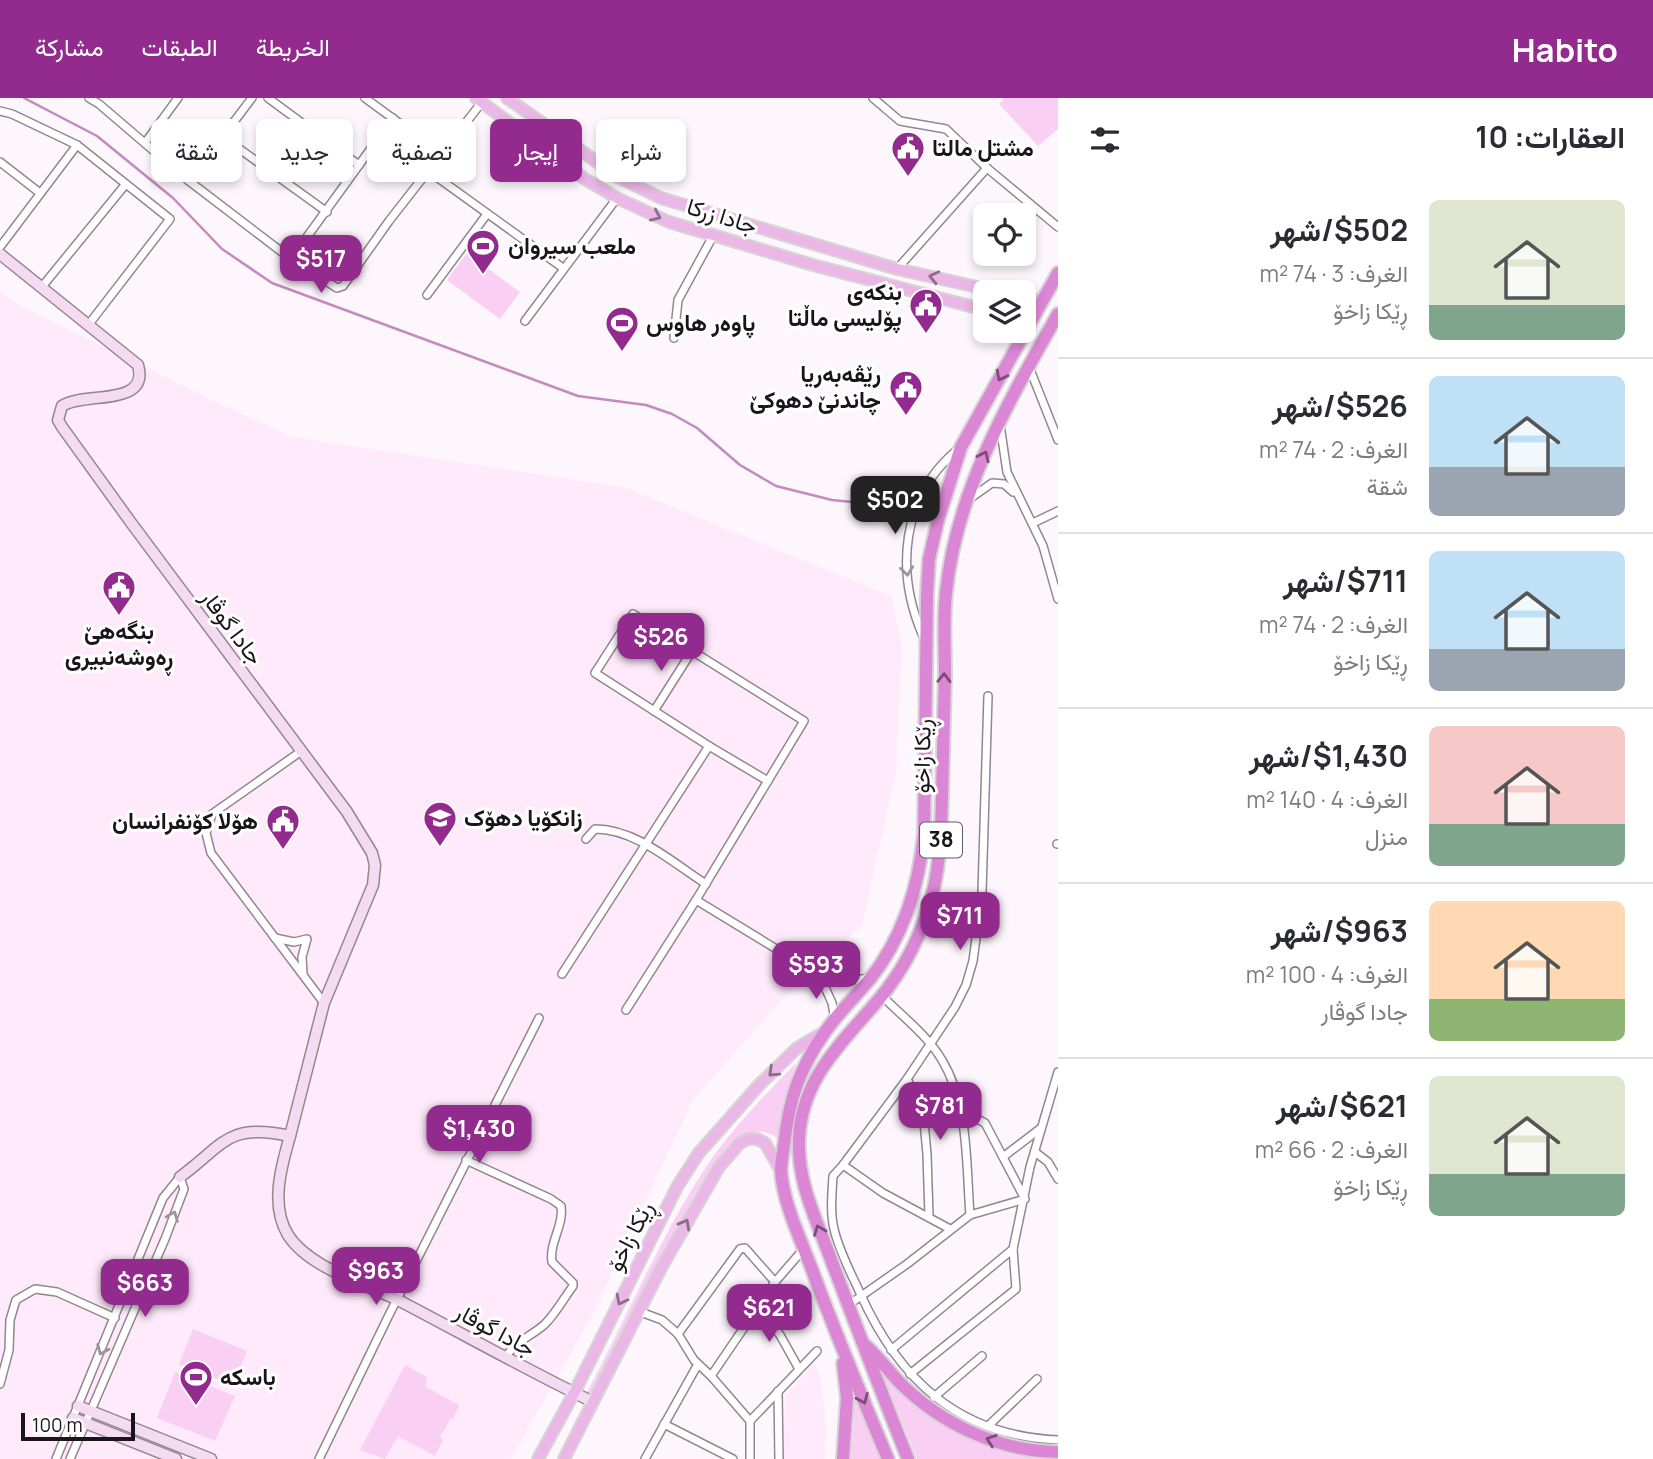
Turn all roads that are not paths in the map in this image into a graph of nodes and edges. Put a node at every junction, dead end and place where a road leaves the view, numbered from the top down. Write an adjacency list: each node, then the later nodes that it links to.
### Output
1 (89, 98): 9 (street)
2 (178, 98): 15 (street)
3 (252, 98): 12 (street)
4 (268, 98): 20 (street)
5 (365, 98): 11 (street)
6 (508, 98): 36 (main road, جادا زرکا)
7 (873, 98): 21 (street)
8 (479, 100): 14 (street); 27 (main road, جادا زرکا)
9 (101, 101): 15 (street)
10 (0, 111): 16 (street)
11 (393, 117): 13 (street); 20 (street)
12 (236, 119)
13 (396, 119)
14 (465, 119)
15 (145, 143): 17 (street)
16 (77, 145): 25 (street); 26 (street)
17 (151, 148)
18 (242, 151): 28 (street)
19 (0, 162): 26 (street)
20 (359, 164): 28 (street)
21 (987, 168): 30 (street); 36 (street)
22 (190, 182): 34 (street)
23 (418, 182): 34 (street)
24 (443, 182): 29 (street)
25 (125, 185): 39 (street); 47 (street)
26 (40, 193): 32 (street)
27 (617, 198): 31 (main road, جادا زرکا, one-way to 31); 35 (street)
28 (327, 212): 34 (street)
29 (487, 214): 35 (street); 40 (street)
30 (1058, 227)
31 (713, 236): 43 (main road, جادا زرکا); 48 (street)
32 (0, 247)
33 (0, 254): 39 (street, جادا گوڤار)
34 (291, 259)
35 (563, 268): 46 (street)
36 (897, 269): 38 (main road, جادا زرکا, one-way to 36)
37 (1058, 274): 42 (highway, ڕێکا زاخۆ / 38)
38 (973, 286)
39 (41, 288): 47 (street, جادا گوڤار)
40 (427, 295)
41 (1036, 300): 42 (main road)
42 (1041, 301): 44 (highway, ڕێکا زاخۆ / 38)
43 (973, 307)
44 (1036, 307)
45 (1058, 314): 50 (highway, ڕێکا زاخۆ / 38)
46 (525, 321)
47 (89, 324): 66 (street, جادا گوڤار)
48 (674, 338)
49 (1013, 343): 53 (highway, ڕێکا زاخۆ / 38, one-way to 53)
50 (1028, 366): 51 (highway, ڕێکا زاخۆ / 38); 52 (street)
51 (1000, 423): 54 (street); 55 (highway, ڕێکا زاخۆ / 38, one-way to 51)
52 (1058, 440)
53 (961, 447): 58 (highway, ڕێکا زاخۆ / 38); 61 (street, one-way to 61)
54 (1019, 498): 55 (street); 57 (street)
55 (965, 502): 59 (highway, ڕێکا زاخۆ / 38)
56 (1058, 511): 57 (street)
57 (1033, 523): 60 (street)
58 (927, 594): 59 (highway); 61 (highway, ڕێکا زاخۆ / 38)
59 (946, 595): 77 (highway, ڕێکا زاخۆ / 38, one-way to 59)
60 (1058, 598)
61 (928, 646): 76 (highway, ڕێکا زاخۆ / 38)
62 (692, 651): 64 (street); 64 (street); 67 (street)
63 (988, 696): 83 (street)
64 (654, 711): 65 (street)
65 (709, 746): 67 (street); 69 (street)
66 (300, 748): 72 (street); 78 (street, جادا گوڤار)
67 (768, 781): 70 (street)
68 (586, 839): 69 (street)
69 (646, 845): 70 (street); 74 (street)
70 (706, 884): 71 (street)
71 (696, 900): 75 (street); 79 (street)
72 (273, 937): 73 (street); 73 (street)
73 (303, 974): 78 (street)
74 (562, 974)
75 (819, 975): 76 (street); 81 (street)
76 (871, 978): 81 (highway, ڕێکا زاخۆ / 38)
77 (881, 996): 83 (street); 102 (highway, ڕێکا زاخۆ / 38, one-way to 77)
78 (324, 1003): 88 (street, جادا گوڤار)
79 (626, 1010)
80 (539, 1018): 91 (street)
81 (835, 1020): 82 (highway, ڕێکا زاخۆ / 38)
82 (826, 1031): 93 (highway, ڕێکا زاخۆ / 38); 125 (main road, ڕێکا زاخۆ / 38, one-way to 125)
83 (930, 1043): 85 (street); 86 (street)
84 (1058, 1072): 87 (street)
85 (907, 1079): 92 (street); 98 (street)
86 (962, 1121): 90 (street); 97 (street)
87 (1042, 1127): 89 (street); 90 (street)
88 (290, 1136): 94 (street); 106 (street, جادا گوڤار)
89 (1035, 1152): 95 (street); 96 (street)
90 (1003, 1157): 96 (street)
91 (466, 1160): 106 (street); 117 (street)
92 (844, 1165): 98 (street); 105 (street)
93 (781, 1171): 100 (highway, ڕێکا زاخۆ / 38); 109 (main road, ڕێکا زاخۆ / 38, one-way to 93)
94 (180, 1177): 110 (street); 129 (street, one-way to 94)
95 (1058, 1179)
96 (1025, 1199): 97 (street); 101 (street)
97 (970, 1215): 99 (street)
98 (929, 1216): 99 (street)
99 (950, 1229): 105 (street)
100 (801, 1242): 103 (highway, ڕێکا زاخۆ / 38); 104 (street)
101 (1013, 1249): 114 (street); 120 (street)
102 (831, 1260): 103 (highway); 107 (highway, ڕێکا زاخۆ / 38)
103 (811, 1267): 112 (highway, ڕێکا زاخۆ / 38)
104 (775, 1282): 108 (street); 111 (street)
105 (862, 1296): 107 (street); 114 (street)
106 (397, 1300): 117 (street, جادا گوڤار); 141 (street)
107 (847, 1306): 113 (highway, ڕێکا زاخۆ / 38)
108 (758, 1307): 119 (street); 121 (street)
109 (638, 1311): 111 (street); 127 (main road, ڕێکا زاخۆ / 38)
110 (115, 1318): 123 (street); 128 (street, one-way to 128)
111 (678, 1334): 118 (street)
112 (838, 1339): 148 (highway); 149 (highway, one-way to 149)
113 (860, 1339): 136 (highway, one-way to 113); 150 (highway, ڕێکا زاخۆ)
114 (891, 1350): 120 (street)
115 (817, 1351): 119 (street)
116 (982, 1356): 126 (street)
117 (506, 1357): 125 (street, جادا گوڤار)
118 (698, 1364): 121 (street); 133 (street)
119 (799, 1369): 124 (street)
120 (910, 1374): 126 (street)
121 (711, 1376): 131 (street)
122 (1037, 1379): 134 (street)
123 (0, 1384)
124 (778, 1391): 131 (street); 147 (street)
125 (574, 1393): 127 (street, جادا گوڤار); 142 (main road, ڕێکا زاخۆ / 38)
126 (934, 1397): 134 (street)
127 (593, 1402): 143 (main road, ڕێکا زاخۆ / 38)
128 (78, 1406): 129 (street); 130 (street)
129 (89, 1411): 132 (street); 140 (street)
130 (73, 1418): 132 (street); 137 (street)
131 (750, 1421): 146 (street)
132 (84, 1423): 138 (street); 139 (street)
133 (664, 1424): 144 (street); 145 (street)
134 (989, 1425): 135 (street)
135 (1058, 1440)
136 (1058, 1452)
137 (56, 1459)
138 (70, 1459)
139 (176, 1459)
140 (211, 1459)
141 (319, 1459)
142 (538, 1459)
143 (564, 1459)
144 (645, 1459)
145 (733, 1459)
146 (750, 1459)
147 (779, 1459)
148 (843, 1459)
149 (888, 1459)
150 (908, 1459)

